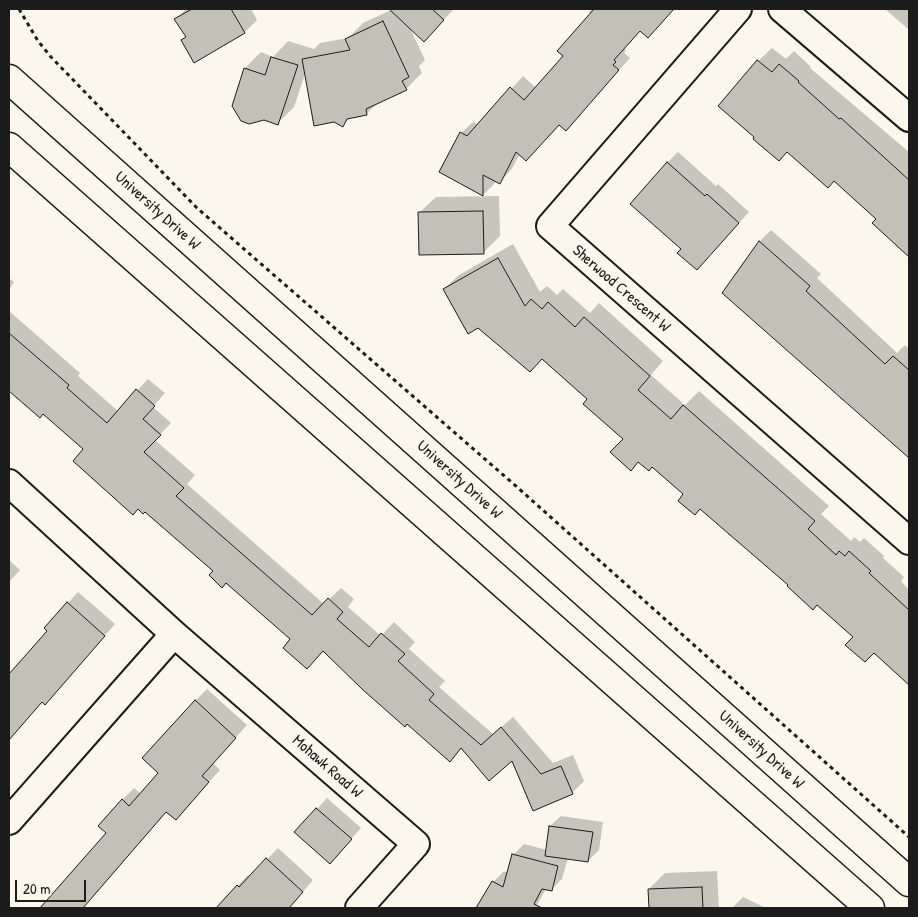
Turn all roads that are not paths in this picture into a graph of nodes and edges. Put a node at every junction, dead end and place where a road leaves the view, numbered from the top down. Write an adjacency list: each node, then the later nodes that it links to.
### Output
1 (738, 9): 7 (street, Sherwood Crescent W)
2 (782, 9): 4 (street)
3 (9, 79): 10 (main road, University Drive W)
4 (909, 118)
5 (9, 147): 12 (main road)
6 (9, 483): 8 (street, Mohawk Road W)
7 (909, 541)
8 (174, 634): 9 (street); 11 (street, Mohawk Road W)
9 (9, 821)
10 (909, 882)
11 (360, 908)
12 (870, 908)

